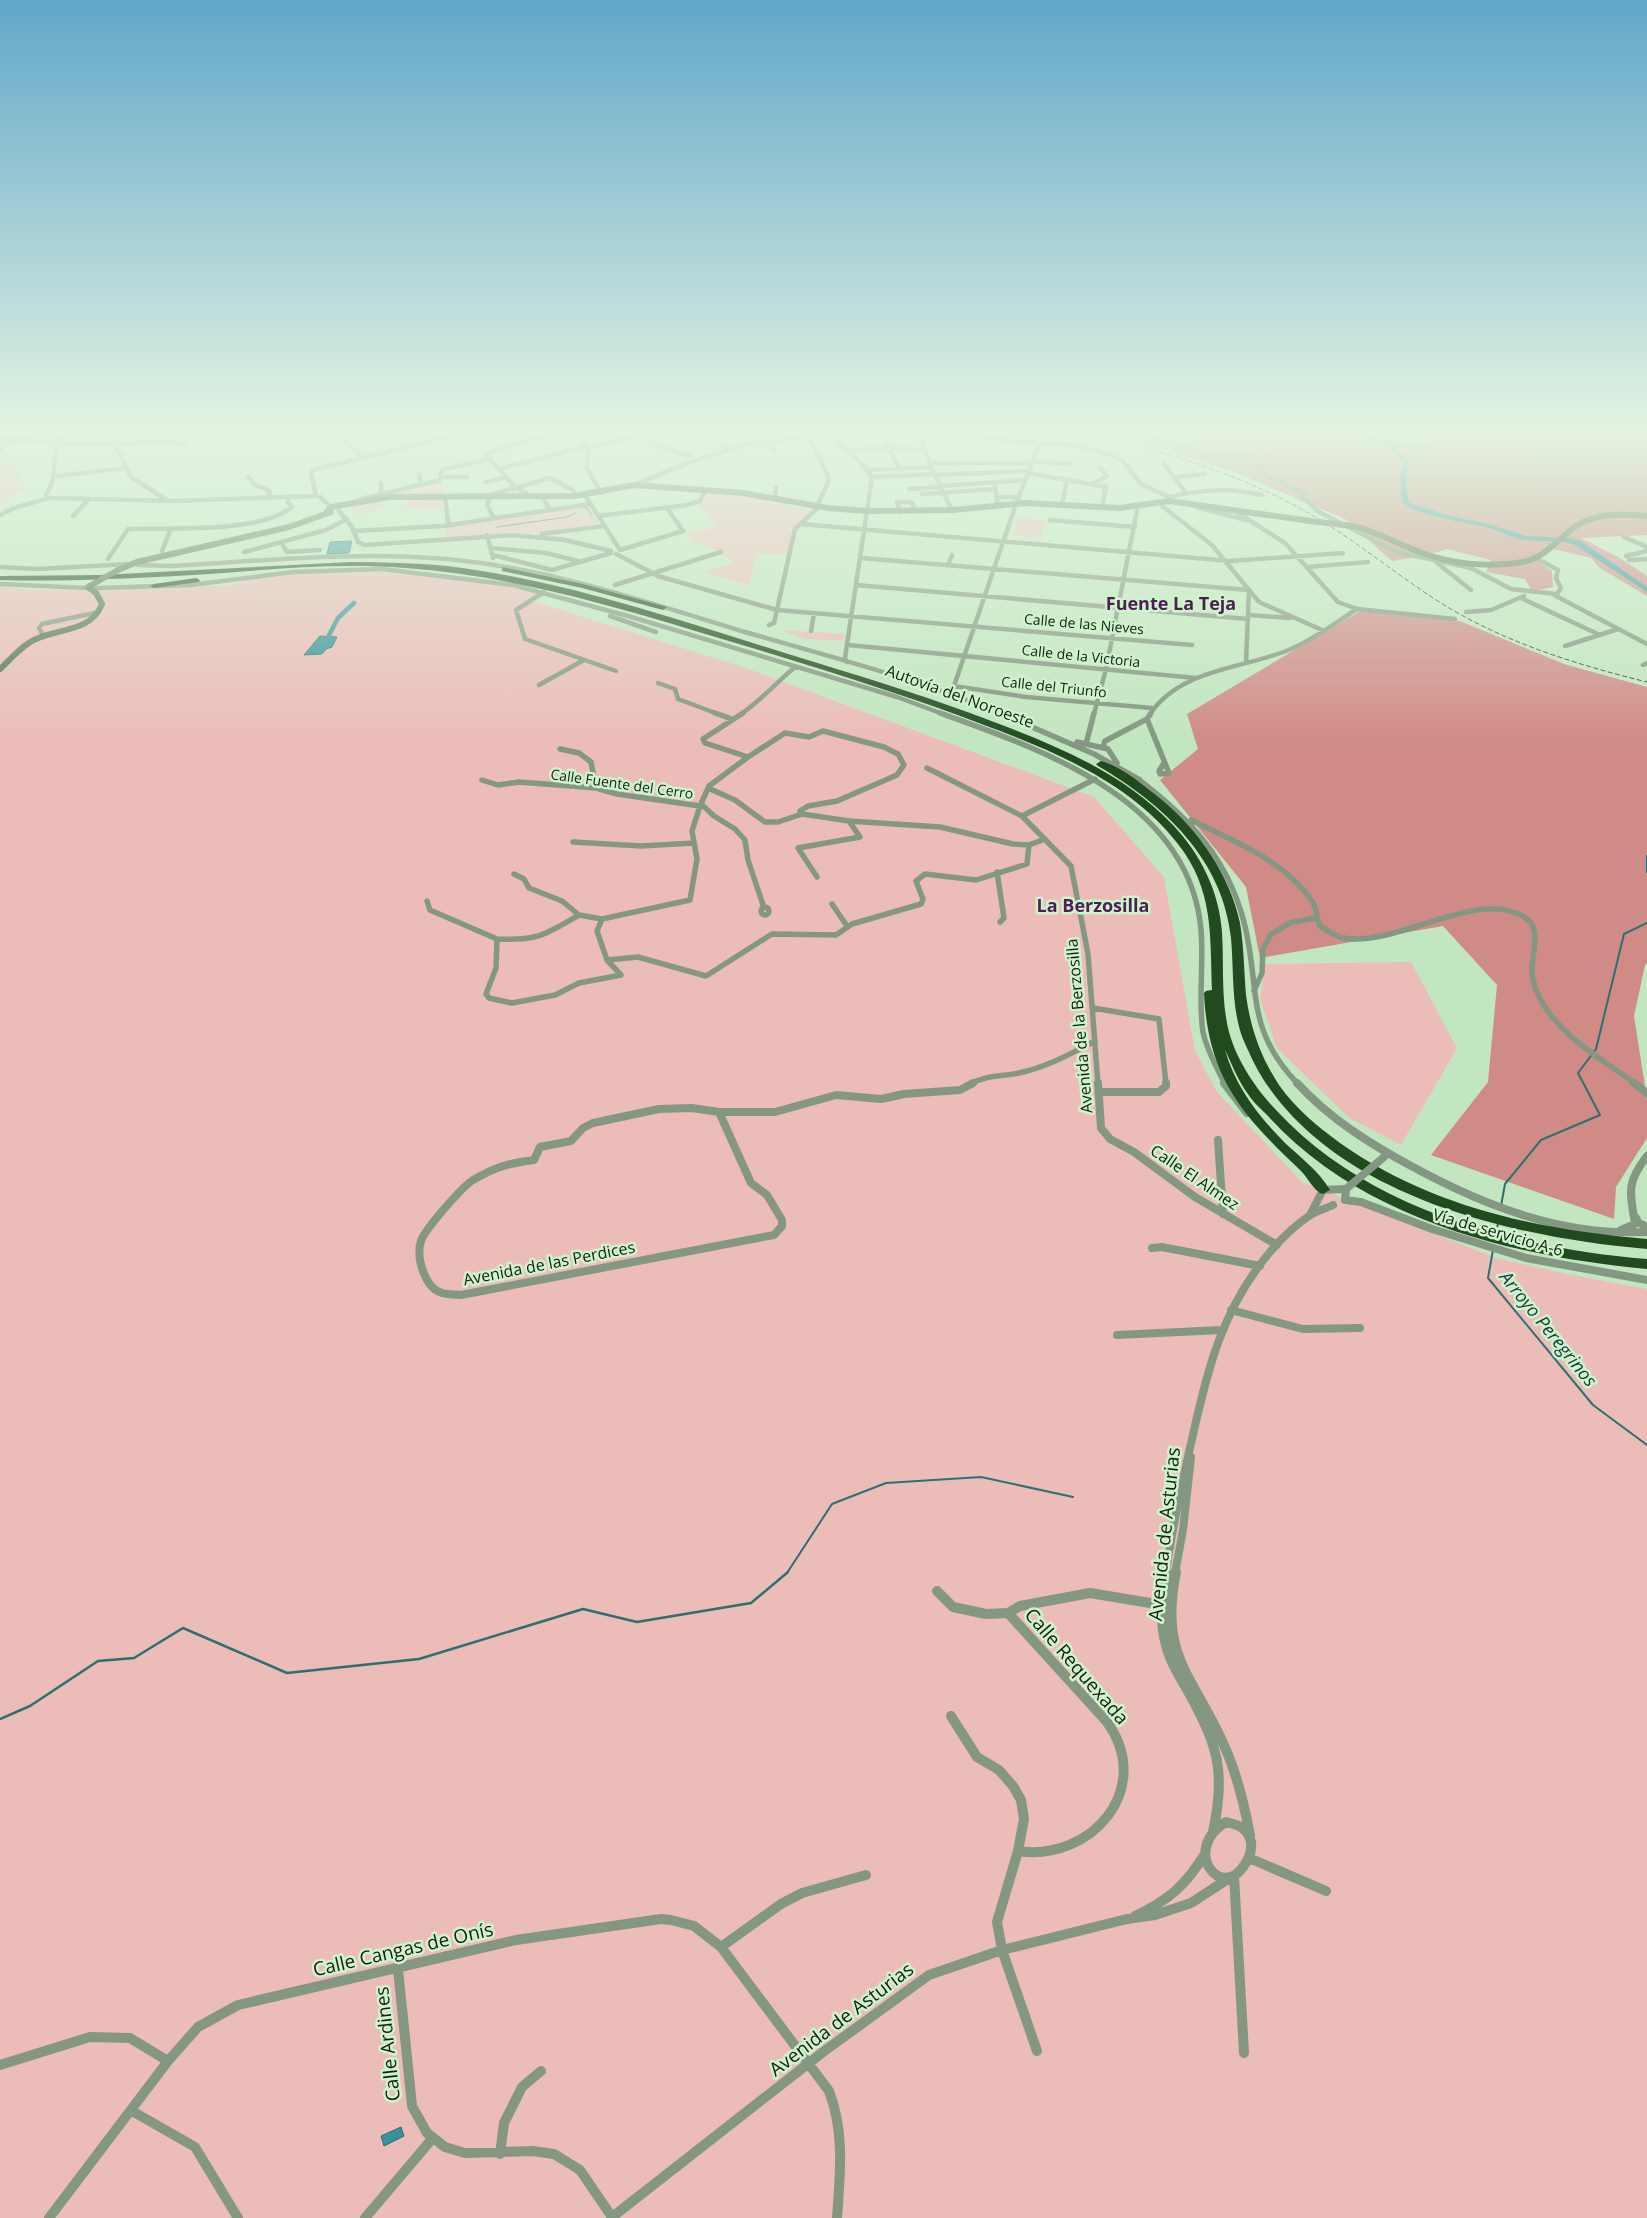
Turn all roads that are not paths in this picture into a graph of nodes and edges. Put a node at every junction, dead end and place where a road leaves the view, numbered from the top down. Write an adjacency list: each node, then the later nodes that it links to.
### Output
1 (487, 536): 25 (street)
2 (123, 537): 39 (street)
3 (169, 537): 31 (street)
4 (243, 537): 31 (main road)
5 (302, 537): 22 (street)
6 (356, 537): 7 (street)
7 (480, 537)
8 (542, 537): 29 (street)
9 (609, 537): 29 (street)
10 (668, 537): 29 (street)
11 (793, 537): 74 (street)
12 (864, 537): 37 (street)
13 (945, 537): 23 (street)
14 (1005, 537): 23 (street)
15 (1132, 537): 32 (street)
16 (1201, 537): 42 (street)
17 (1276, 537): 36 (street)
18 (1366, 537): 43 (street)
19 (1389, 537): 38 (main road, bridge)
20 (1565, 537): 38 (main road)
21 (1624, 537): 24 (street)
22 (281, 542): 26 (street); 28 (street)
23 (1003, 542): 32 (street); 52 (street)
24 (1647, 547)
25 (491, 548): 34 (street); 45 (street)
26 (320, 550)
27 (1647, 551): 40 (street)
28 (244, 552)
29 (617, 552): 45 (street); 55 (street, Calle de las Nieves)
30 (721, 552): 55 (street)
31 (164, 553): 44 (main road); 51 (main road)
32 (1129, 553): 42 (street); 58 (street)
33 (1343, 553): 36 (street)
34 (493, 555): 45 (street); 57 (street)
35 (952, 555): 49 (street)
36 (1296, 556): 42 (street); 50 (street)
37 (861, 558): 46 (street); 62 (street)
38 (1536, 558): 68 (street)
39 (108, 559)
40 (1647, 559)
41 (410, 561): 60 (highway, Autovía del Noroeste); 71 (highway); 172 (highway, Autovía del Noroeste)
42 (1226, 561): 64 (street)
43 (1433, 561): 65 (street); 67 (street)
44 (151, 562): 51 (main road); 57 (street)
45 (582, 562)
46 (902, 562): 49 (street); 54 (street)
47 (1368, 562): 50 (street)
48 (373, 565): 56 (highway, Autovía del Noroeste); 63 (highway); 140 (highway, Autovía del Noroeste)
49 (948, 565): 52 (street)
50 (1306, 567): 73 (street)
51 (114, 568): 53 (street); 60 (main road, bridge)
52 (994, 569): 58 (street); 69 (street)
53 (0, 570): 60 (highway, Autovía del Noroeste)
54 (898, 570)
55 (651, 574): 61 (street); 74 (street, Calle de las Nieves)
56 (0, 578)
57 (564, 578): 71 (street)
58 (1124, 580): 64 (street); 72 (street)
59 (0, 584): 60 (street)
60 (95, 585): 63 (street); 75 (main road)
61 (615, 585)
62 (856, 585): 69 (street); 78 (street)
63 (154, 586): 66 (street)
64 (1249, 590): 81 (street); 82 (street)
65 (1471, 590)
66 (544, 592): 80 (street); 99 (street)
67 (1530, 592): 68 (street); 70 (street)
68 (1554, 594): 87 (street)
69 (985, 596): 72 (street); 86 (street)
70 (1521, 598): 76 (street); 91 (street)
71 (664, 607): 100 (street)
72 (1118, 608): 81 (street); 93 (street)
73 (1357, 609): 84 (street); 88 (street)
74 (777, 610): 77 (street, Calle de las Nieves); 85 (street)
75 (99, 612): 92 (main road); 92 (street)
76 (1466, 612)
77 (814, 613): 78 (street, Calle de las Nieves); 89 (street)
78 (851, 614): 86 (street, Calle de las Nieves); 95 (street)
79 (610, 616): 83 (street)
80 (628, 616): 83 (street); 102 (street)
81 (1248, 617): 82 (street); 101 (street)
82 (1295, 618): 88 (street)
83 (621, 620): 90 (street)
84 (1455, 620)
85 (769, 626)
86 (975, 626): 93 (street, Calle de las Nieves); 98 (street)
87 (1618, 629): 91 (street); 94 (street)
88 (1322, 630): 101 (street)
89 (811, 631)
90 (656, 632)
91 (1600, 635): 97 (street)
92 (44, 637): 103 (main road)
93 (1112, 638): 96 (street, Calle de las Nieves); 104 (street)
94 (1647, 644)
95 (848, 645): 98 (street, Calle de la Victoria); 100 (street)
96 (1192, 645)
97 (1565, 646)
98 (965, 655): 104 (street, Calle de la Victoria); 109 (street)
99 (584, 660): 105 (street); 108 (street)
100 (847, 662): 110 (street)
101 (1246, 663): 106 (street)
102 (795, 667): 115 (street); 123 (street)
103 (0, 669)
104 (1106, 669): 106 (street, Calle de la Victoria); 112 (street)
105 (616, 671)
106 (1196, 678): 113 (street)
107 (658, 683): 115 (street)
108 (539, 685)
109 (954, 686): 110 (street); 111 (street); 112 (street, Calle del Triunfo)
110 (936, 690): 111 (street)
111 (958, 698): 116 (street)
112 (1097, 703): 113 (street, Calle del Triunfo); 117 (street)
113 (1152, 708): 114 (street)
114 (1147, 718): 118 (street); 121 (street)
115 (732, 719): 120 (street)
116 (1052, 735): 117 (street); 125 (street)
117 (1086, 744): 118 (street)
118 (1103, 747): 125 (street)
119 (560, 750): 126 (street)
120 (748, 757): 127 (street); 129 (street)
121 (1164, 763)
122 (928, 768): 130 (street, Avenida de la Berzosilla)
123 (1095, 779): 130 (street); 163 (street)
124 (482, 780): 126 (street, Calle Fuente del Cerro)
125 (1140, 780): 131 (street, Vía de servicio A-6)
126 (596, 788): 128 (street, Calle Fuente del Cerro)
127 (708, 788): 128 (street); 129 (street)
128 (700, 805): 135 (street); 143 (street)
129 (802, 814): 132 (street)
130 (1022, 816): 133 (street, Avenida de la Berzosilla)
131 (1187, 818): 145 (street); 151 (street, Vía de servicio A-6)
132 (849, 821): 136 (street); 139 (street)
133 (1045, 839): 136 (street); 152 (street, Avenida de la Berzosilla)
134 (573, 842): 135 (street)
135 (694, 843): 146 (street)
136 (1029, 845): 137 (street)
137 (998, 872): 147 (street); 148 (street)
138 (514, 874): 144 (street)
139 (817, 877)
140 (1212, 898): 163 (highway); 175 (highway, Autovía del Noroeste)
141 (427, 901): 149 (street)
142 (832, 904): 148 (street)
143 (764, 908)
144 (579, 915): 146 (street); 149 (street)
145 (1317, 918): 151 (street); 155 (street)
146 (602, 919): 150 (street)
147 (1000, 922)
148 (847, 926): 150 (street)
149 (497, 939): 150 (street)
150 (607, 960)
151 (1254, 991): 159 (street, Vía de servicio A-6)
152 (1093, 1008): 153 (street, Avenida de la Berzosilla); 154 (street)
153 (1095, 1041): 154 (street, Avenida de la Berzosilla); 156 (street, Avenida de las Perdices)
154 (1099, 1092): 157 (street, Avenida de la Berzosilla)
155 (1647, 1093)
156 (719, 1112): 156 (street, Avenida de las Perdices)
157 (1101, 1128): 166 (street, Calle El Almez)
158 (1218, 1140): 166 (street)
159 (1372, 1144): 161 (street); 162 (street, Vía de servicio A-6)
160 (1647, 1156): 167 (street)
161 (1384, 1157): 162 (street, Vía de servicio A-6); 164 (street, bridge)
162 (1398, 1159): 170 (street, Vía de servicio A-6)
163 (1321, 1193): 164 (street, Vía de servicio A-6); 165 (street); 168 (street)
164 (1343, 1194): 165 (street); 177 (street, Vía de servicio A-6)
165 (1333, 1205): 168 (street)
166 (1223, 1214): 173 (street, Calle El Almez)
167 (1634, 1215): 169 (street); 170 (street)
168 (1310, 1216): 173 (street, Avenida de Asturias)
169 (1647, 1227)
170 (1614, 1232): 171 (street, Vía de servicio A-6)
171 (1647, 1232)
172 (1647, 1244)
173 (1277, 1245): 176 (street, Avenida de Asturias)
174 (1152, 1248): 176 (street)
175 (1647, 1264)
176 (1260, 1266): 178 (street, Avenida de Asturias)
177 (1647, 1280)
178 (1231, 1310): 179 (street); 180 (street, Avenida de Asturias)
179 (1360, 1328)
180 (1222, 1330): 181 (street); 182 (street, Avenida de Asturias)
181 (1117, 1335)
182 (1193, 1431): 184 (street, Avenida de Asturias); 188 (street, Avenida de Asturias)
183 (937, 1591): 185 (street)
184 (1162, 1605): 185 (street); 187 (street, Avenida de Asturias)
185 (1008, 1613): 189 (street, Calle Requexada)
186 (952, 1716): 189 (street)
187 (1213, 1832): 188 (street); 190 (street)
188 (1250, 1835): 191 (street)
189 (1018, 1851): 197 (street)
190 (1205, 1854): 193 (street); 195 (street, Avenida de Asturias)
191 (1250, 1858): 193 (street); 194 (street)
192 (866, 1875): 196 (street)
193 (1233, 1877): 195 (street, Avenida de Asturias); 200 (street)
194 (1326, 1891)
195 (1128, 1919): 197 (street, Avenida de Asturias)
196 (720, 1947): 198 (street, Calle Cangas de Onís); 202 (street, Calle Cangas de Onís)
197 (1002, 1950): 199 (street); 202 (street, Avenida de Asturias)
198 (398, 1969): 201 (street, Calle Cangas de Onís); 206 (street, Calle Ardines)
199 (1037, 2051)
200 (1244, 2053)
201 (168, 2061): 203 (street); 205 (street, Calle Cangas de Onís)
202 (810, 2063): 211 (street, Avenida de Asturias); 212 (street, Calle Cangas de Onís)
203 (0, 2065)
204 (541, 2070): 207 (street)
205 (132, 2111): 208 (street, Calle Cangas de Onís); 209 (street)
206 (432, 2139): 207 (street, Calle Ardines); 210 (street)
207 (500, 2154): 211 (street, Calle Ardines)
208 (49, 2218)
209 (238, 2218)
210 (365, 2218)
211 (612, 2218)
212 (837, 2218)

